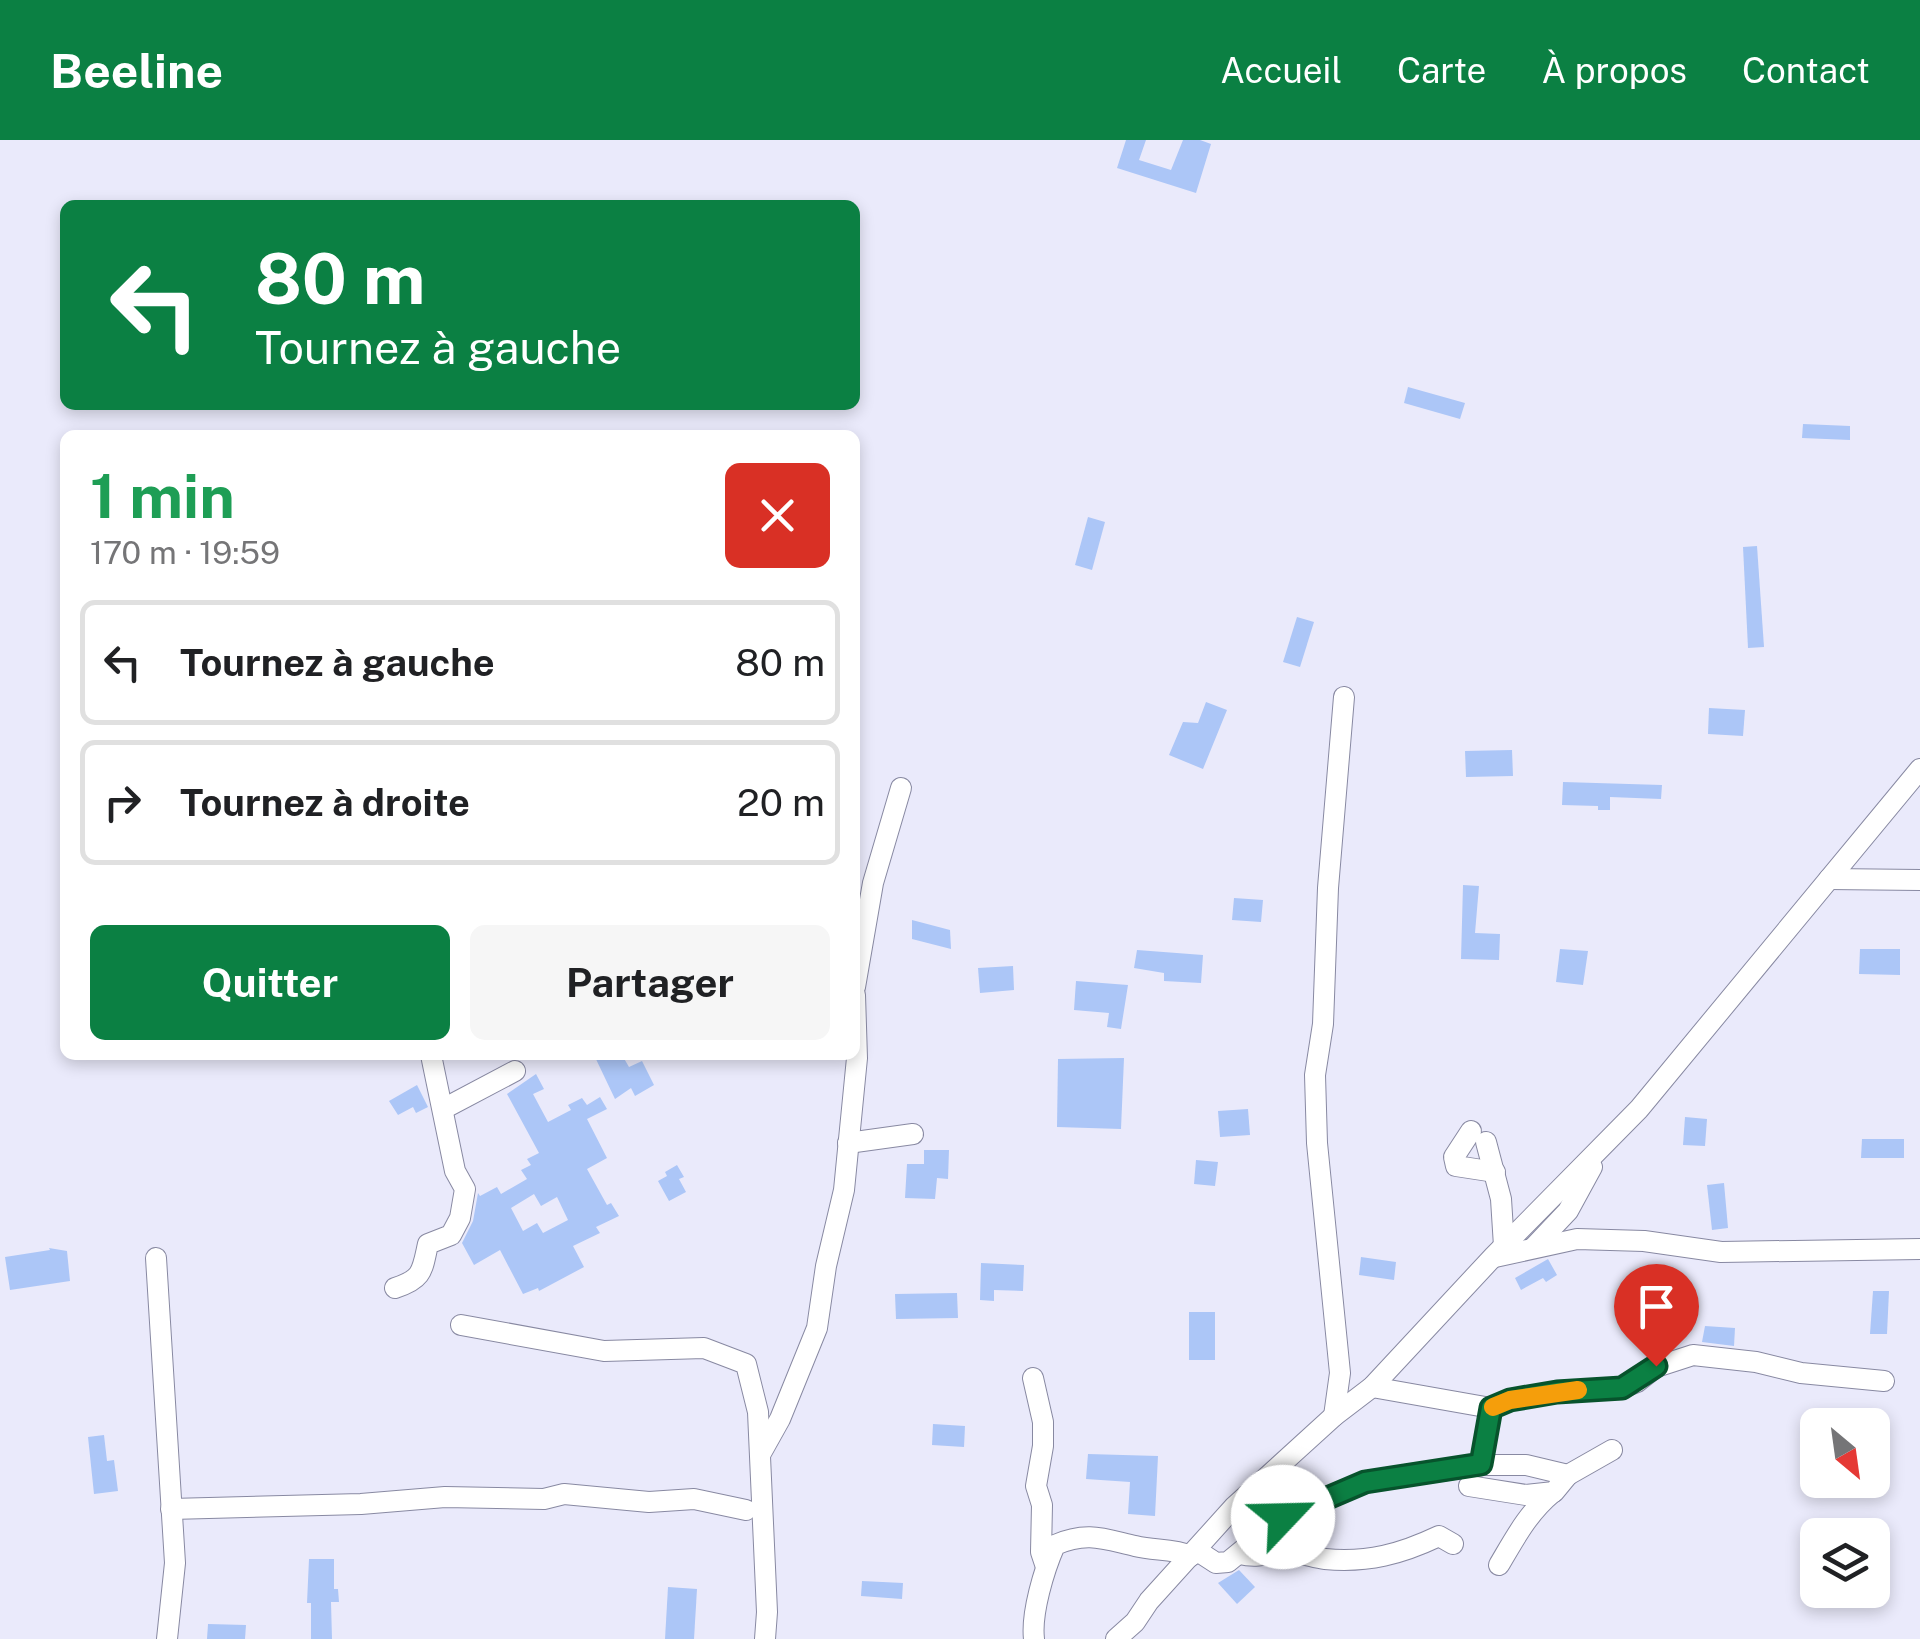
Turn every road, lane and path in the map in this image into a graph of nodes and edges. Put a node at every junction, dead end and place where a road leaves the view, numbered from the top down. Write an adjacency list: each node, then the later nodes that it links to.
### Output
1 (1344, 697): 25 (street)
2 (1920, 769): 4 (street)
3 (901, 788): 6 (street)
4 (1830, 878): 5 (street); 12 (street)
5 (1920, 880)
6 (860, 957)
7 (433, 1060): 10 (street)
8 (858, 1060): 13 (street)
9 (515, 1071): 10 (street)
10 (444, 1108): 19 (street)
11 (914, 1134): 13 (street)
12 (1608, 1142): 16 (street); 17 (street)
13 (848, 1143): 27 (street)
14 (1495, 1172): 14 (street); 17 (street)
15 (1920, 1248): 16 (street)
16 (1532, 1249): 17 (street)
17 (1499, 1252): 23 (street)
18 (156, 1258): 32 (street)
19 (395, 1288)
20 (461, 1326): 27 (street)
21 (1033, 1378): 38 (street)
22 (1884, 1381): 24 (street)
23 (1372, 1388): 24 (street); 25 (street)
24 (1491, 1408): 28 (street)
25 (1334, 1416): 35 (street)
26 (1612, 1450): 29 (street)
27 (760, 1455): 40 (street)
28 (1481, 1464): 29 (street); 36 (street)
29 (1568, 1475): 31 (street)
30 (1469, 1486): 31 (street)
31 (1554, 1492): 37 (street)
32 (172, 1509): 33 (street); 39 (street)
33 (746, 1510)
34 (1453, 1544): 36 (street)
35 (1194, 1554): 36 (street); 38 (street); 42 (street)
36 (1240, 1554)
37 (1499, 1565)
38 (1046, 1566): 41 (street)
39 (167, 1639)
40 (766, 1639)
41 (1034, 1639)
42 (1116, 1639)

